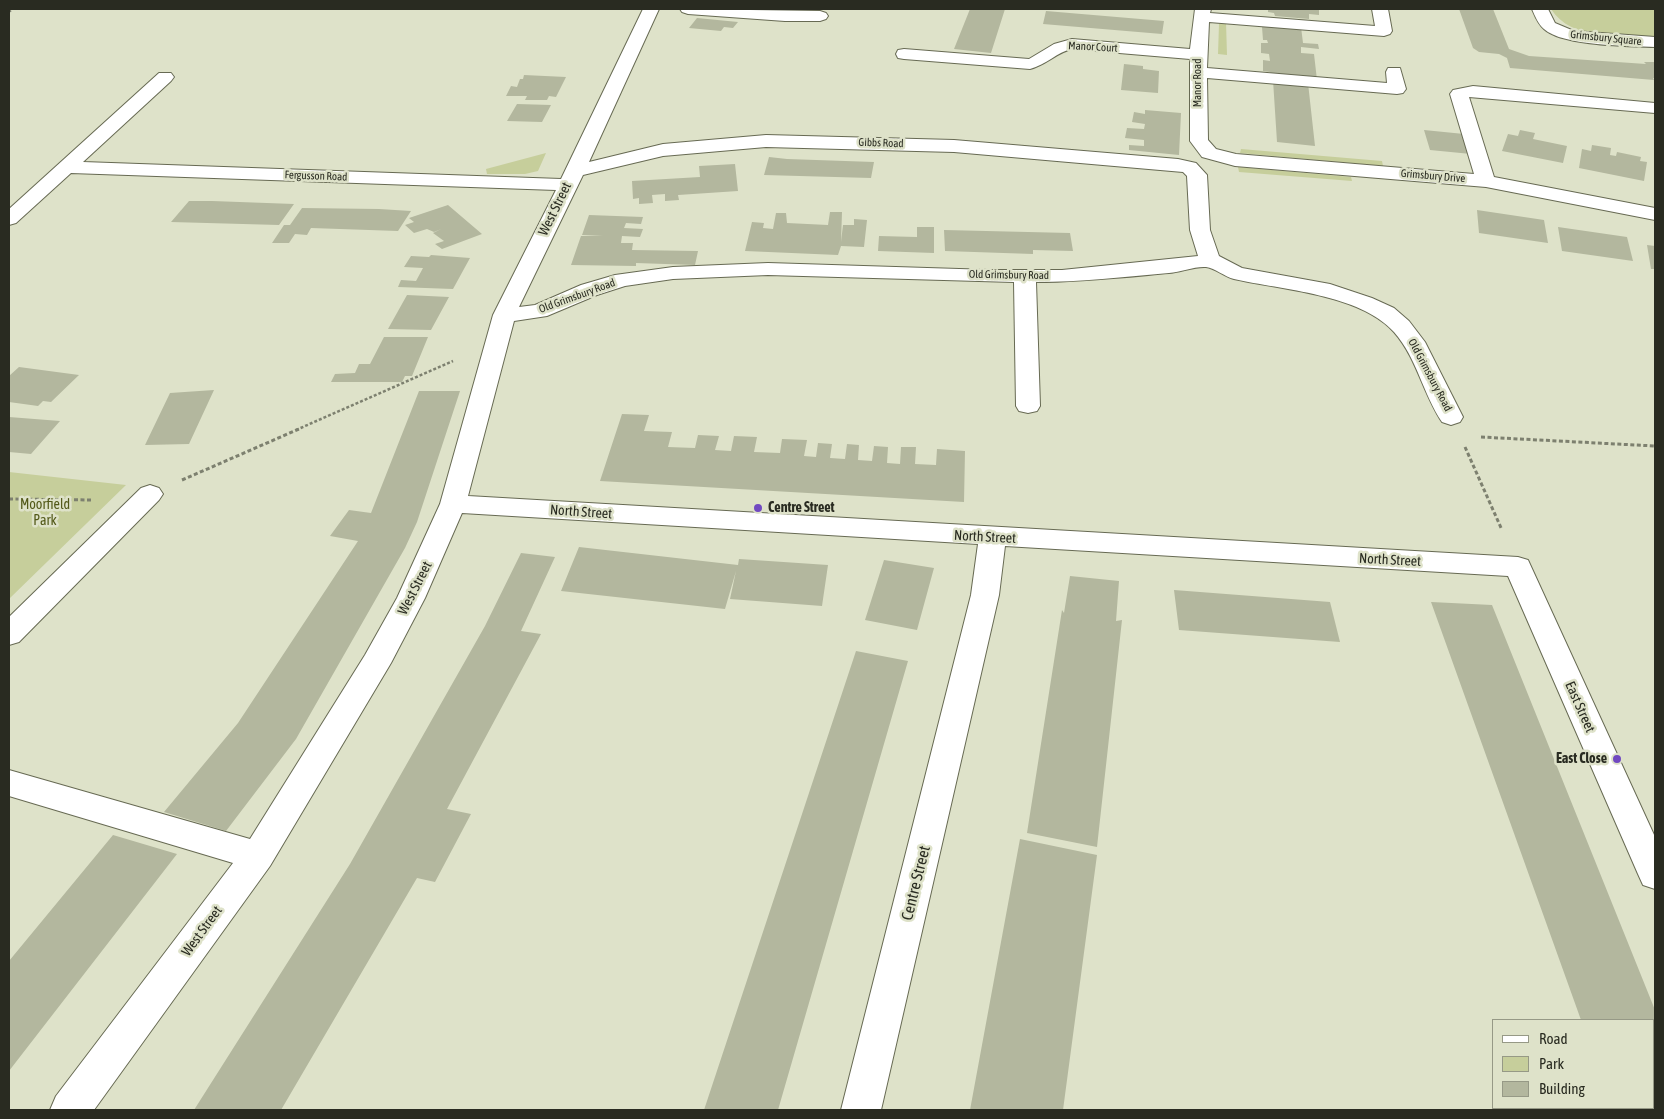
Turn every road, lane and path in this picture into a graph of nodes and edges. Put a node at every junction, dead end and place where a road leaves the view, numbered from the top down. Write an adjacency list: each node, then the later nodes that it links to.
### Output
1 (12, 9): 6 (path)
2 (651, 9): 18 (street, West Street)
3 (688, 9): 8 (street)
4 (1380, 9): 7 (street)
5 (1540, 9): 9 (street, Grimsbury Square)
6 (9, 12)
7 (1202, 13): 11 (street, Manor Road)
8 (820, 16)
9 (1655, 42)
10 (904, 54): 11 (street, Manor Court)
11 (1198, 54): 12 (street, Manor Road)
12 (1198, 72): 13 (street); 16 (street, Manor Road)
13 (1394, 72)
14 (165, 77): 17 (street)
15 (1655, 108): 19 (street)
16 (1208, 152): 19 (street, Grimsbury Drive)
17 (66, 167): 18 (street, Fergusson Road); 21 (street)
18 (571, 178): 22 (street, Gibbs Road); 24 (street, West Street)
19 (1486, 181): 20 (street, Grimsbury Drive)
20 (1655, 214)
21 (9, 220)
22 (1210, 260): 23 (street, Old Grimsbury Road); 26 (street, Old Grimsbury Road)
23 (1025, 276): 24 (street, Old Grimsbury Road); 25 (street)
24 (500, 328): 29 (path); 30 (street, West Street)
25 (1028, 406)
26 (1456, 426): 27 (path); 33 (path)
27 (1655, 446)
28 (11, 499): 29 (path); 31 (path)
29 (145, 499): 34 (street)
30 (453, 504): 32 (street, North Street); 36 (street, West Street)
31 (9, 505)
32 (992, 538): 33 (street, North Street); 39 (street, Centre Street)
33 (1518, 567): 37 (street, East Street)
34 (9, 634)
35 (9, 783): 36 (street)
36 (258, 856): 38 (street, West Street)
37 (1654, 869)
38 (70, 1110)
39 (861, 1110)

